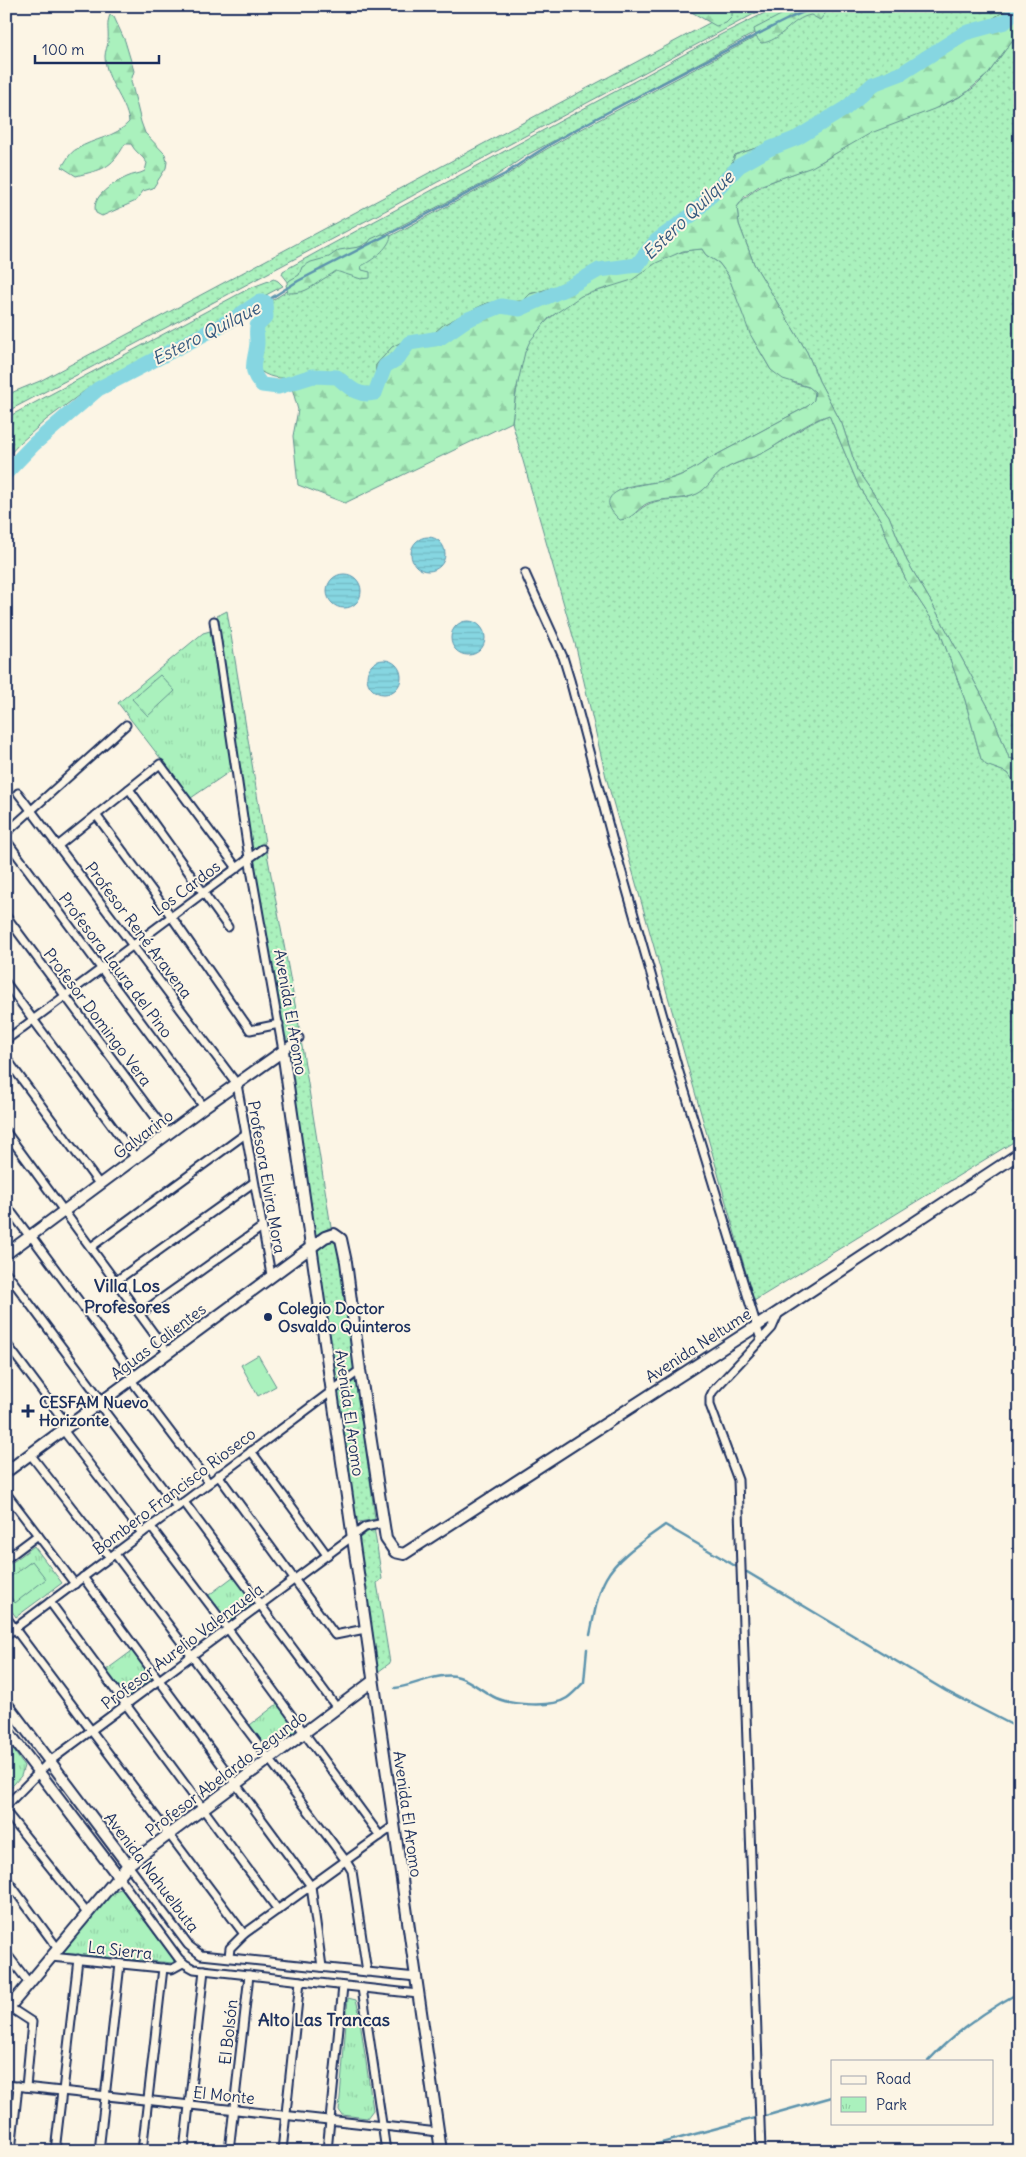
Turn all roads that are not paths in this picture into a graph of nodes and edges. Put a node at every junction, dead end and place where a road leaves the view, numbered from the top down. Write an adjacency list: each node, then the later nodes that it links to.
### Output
1 (525, 573): 50 (street)
2 (214, 621): 12 (street, Avenida El Aromo)
3 (126, 725): 6 (street)
4 (129, 789): 7 (street); 13 (street); 14 (street)
5 (18, 793): 6 (street, Profesor René Aravena)
6 (32, 810): 8 (street); 10 (street, Profesor René Aravena)
7 (96, 815): 10 (street); 16 (street)
8 (6, 833)
9 (6, 840): 19 (street, Profesora Laura del Pino)
10 (58, 846): 18 (street, Profesor René Aravena)
11 (262, 849): 12 (street, Los Cardos)
12 (249, 858): 13 (street, Los Cardos); 23 (street, Avenida El Aromo)
13 (236, 868): 14 (street, Los Cardos)
14 (204, 891): 16 (street, Los Cardos); 17 (street)
15 (6, 916): 21 (street, Profesor Domingo Vera)
16 (171, 916): 18 (street, Los Cardos); 23 (street)
17 (228, 927)
18 (132, 946): 19 (street, Los Cardos); 28 (street, Profesor René Aravena)
19 (102, 969): 21 (street, Los Cardos); 29 (street, Profesora Laura del Pino)
20 (6, 983): 22 (street)
21 (66, 996): 22 (street, Los Cardos); 31 (street, Profesor Domingo Vera)
22 (33, 1020): 25 (street, Los Cardos); 34 (street)
23 (279, 1024): 26 (street, Avenida El Aromo)
24 (300, 1038): 26 (street, Galvarino)
25 (6, 1040)
26 (283, 1052): 28 (street, Galvarino); 43 (street, Avenida El Aromo)
27 (6, 1058): 36 (street)
28 (237, 1084): 29 (street, Galvarino); 32 (street, Profesora Elvira Mora)
29 (204, 1107): 31 (street, Galvarino)
30 (6, 1132): 38 (street)
31 (168, 1134): 34 (street, Galvarino)
32 (244, 1135): 35 (street, Profesora Elvira Mora); 42 (street)
33 (1020, 1153): 48 (street, Avenida Neltume)
34 (136, 1158): 36 (street, Galvarino)
35 (253, 1183): 39 (street, Profesora Elvira Mora); 47 (street)
36 (100, 1185): 38 (street, Galvarino)
37 (6, 1205): 41 (street)
38 (64, 1212): 41 (street, Galvarino); 42 (street)
39 (262, 1227): 46 (street, Profesora Elvira Mora); 49 (street)
40 (327, 1236): 43 (street, Aguas Calientes); 54 (street, Avenida El Aromo)
41 (30, 1237): 44 (street, Galvarino); 55 (street)
42 (91, 1247): 47 (street)
43 (311, 1248): 46 (street, Aguas Calientes); 56 (street, Avenida El Aromo)
44 (6, 1254)
45 (6, 1272): 57 (street)
46 (271, 1275): 53 (street, Aguas Calientes)
47 (116, 1281): 49 (street)
48 (780, 1311): 50 (street, Avenida Neltume); 51 (street)
49 (140, 1314): 53 (street)
50 (756, 1326): 51 (street); 72 (street, Avenida Neltume)
51 (761, 1340): 152 (street)
52 (6, 1343): 58 (street)
53 (168, 1353): 55 (street, Aguas Calientes)
54 (360, 1370): 56 (street, Bombero Francisco Rioseco); 67 (street, Avenida El Aromo)
55 (133, 1379): 57 (street, Aguas Calientes); 63 (street)
56 (332, 1390): 59 (street, Bombero Francisco Rioseco); 71 (street, Avenida El Aromo)
57 (100, 1402): 58 (street, Aguas Calientes); 66 (street)
58 (66, 1428): 60 (street, Aguas Calientes); 69 (street)
59 (251, 1451): 62 (street, Bombero Francisco Rioseco); 73 (street)
60 (30, 1454): 61 (street, Aguas Calientes); 74 (street)
61 (6, 1472)
62 (218, 1476): 63 (street, Bombero Francisco Rioseco); 77 (street)
63 (209, 1483): 65 (street, Bombero Francisco Rioseco)
64 (6, 1493): 70 (street)
65 (184, 1502): 66 (street, Bombero Francisco Rioseco); 80 (street)
66 (177, 1507): 68 (street, Bombero Francisco Rioseco)
67 (384, 1524): 71 (street, Profesor Aurelio Valenzuela); 72 (street, Avenida El Aromo)
68 (150, 1527): 69 (street, Bombero Francisco Rioseco); 82 (street)
69 (142, 1533): 74 (street, Bombero Francisco Rioseco)
70 (38, 1535): 75 (street); 78 (street)
71 (351, 1537): 73 (street, Profesor Aurelio Valenzuela); 84 (street, Avenida El Aromo)
72 (391, 1549)
73 (327, 1555): 77 (street, Profesor Aurelio Valenzuela)
74 (112, 1556): 76 (street, Bombero Francisco Rioseco); 86 (street)
75 (6, 1559)
76 (83, 1577): 78 (street, Bombero Francisco Rioseco); 87 (street)
77 (294, 1579): 80 (street, Profesor Aurelio Valenzuela); 84 (street)
78 (75, 1584): 79 (street, Bombero Francisco Rioseco)
79 (50, 1602): 83 (street, Bombero Francisco Rioseco); 90 (street)
80 (261, 1604): 82 (street, Profesor Aurelio Valenzuela); 91 (street)
81 (6, 1617): 83 (street)
82 (228, 1628): 86 (street, Profesor Aurelio Valenzuela); 94 (street)
83 (15, 1629): 85 (street, Bombero Francisco Rioseco); 93 (street)
84 (365, 1629): 88 (street, Avenida El Aromo)
85 (6, 1635)
86 (192, 1656): 87 (street, Profesor Aurelio Valenzuela); 95 (street)
87 (159, 1680): 90 (street, Profesor Aurelio Valenzuela); 98 (street)
88 (373, 1681): 91 (street, Profesor Abelardo Segundo); 102 (street, Avenida El Aromo)
89 (6, 1703): 96 (street, Avenida Nahuelbuta)
90 (126, 1705): 93 (street, Profesor Aurelio Valenzuela); 100 (street)
91 (337, 1708): 94 (street, Profesor Abelardo Segundo)
92 (6, 1729): 97 (street, Avenida Nahuelbuta)
93 (91, 1730): 96 (street, Profesor Aurelio Valenzuela); 103 (street)
94 (305, 1733): 95 (street, Profesor Abelardo Segundo); 104 (street)
95 (270, 1759): 98 (street, Profesor Abelardo Segundo); 105 (street)
96 (50, 1761): 97 (street, Profesor Aurelio Valenzuela); 106 (street, Avenida Nahuelbuta)
97 (38, 1771): 99 (street, Profesor Aurelio Valenzuela); 107 (street, Avenida Nahuelbuta)
98 (236, 1784): 100 (street, Profesor Abelardo Segundo); 109 (street)
99 (6, 1806)
100 (203, 1809): 103 (street, Profesor Abelardo Segundo); 110 (street)
101 (6, 1812): 111 (street)
102 (395, 1825): 104 (street); 124 (street, Avenida El Aromo)
103 (170, 1835): 106 (street, Profesor Abelardo Segundo); 112 (street)
104 (380, 1836): 105 (street)
105 (346, 1861): 109 (street); 122 (street)
106 (128, 1865): 107 (street, Profesor Abelardo Segundo); 115 (street, Avenida Nahuelbuta)
107 (118, 1876): 111 (street, Profesor Abelardo Segundo); 117 (street, Avenida Nahuelbuta)
108 (6, 1878): 114 (street)
109 (311, 1886): 110 (street); 119 (street)
110 (278, 1910): 112 (street)
111 (87, 1914): 114 (street, Profesor Abelardo Segundo)
112 (244, 1934): 115 (street)
113 (6, 1953): 126 (street)
114 (54, 1953): 116 (street, La Sierra); 126 (street, Profesor Abelardo Segundo)
115 (229, 1958): 119 (street, Avenida Nahuelbuta)
116 (78, 1959): 118 (street, La Sierra); 133 (street)
117 (183, 1963): 120 (street, La Sierra); 121 (street)
118 (120, 1964): 120 (street, La Sierra); 134 (street)
119 (322, 1967): 122 (street, Avenida Nahuelbuta)
120 (163, 1968): 135 (street)
121 (204, 1970): 123 (street); 136 (street)
122 (367, 1972): 124 (street, Avenida Nahuelbuta)
123 (248, 1975): 125 (street); 137 (street, El Bolsón)
124 (416, 1977): 129 (street, Avenida El Aromo)
125 (300, 1981): 127 (street); 138 (street)
126 (29, 1984): 130 (street, Profesor Abelardo Segundo)
127 (343, 1986): 128 (street); 139 (street)
128 (362, 1988): 129 (street); 140 (street)
129 (418, 1994): 141 (street, Avenida El Aromo)
130 (8, 2009): 132 (street)
131 (6, 2085): 132 (street, El Monte)
132 (22, 2087): 133 (street, El Monte); 142 (street)
133 (62, 2091): 134 (street, El Monte); 143 (street)
134 (105, 2096): 135 (street, El Monte); 144 (street)
135 (148, 2100): 136 (street, El Monte); 145 (street)
136 (189, 2105): 137 (street, El Monte); 146 (street)
137 (233, 2110): 138 (street, El Monte); 147 (street, El Bolsón)
138 (286, 2116): 139 (street, El Monte); 148 (street)
139 (330, 2121): 140 (street, El Monte); 149 (street)
140 (382, 2127): 141 (street, El Monte); 150 (street)
141 (438, 2132): 151 (street, Avenida El Aromo)
142 (11, 2151)
143 (55, 2151)
144 (99, 2151)
145 (142, 2151)
146 (184, 2151)
147 (229, 2151)
148 (282, 2151)
149 (327, 2151)
150 (386, 2151)
151 (441, 2151)
152 (761, 2151)

